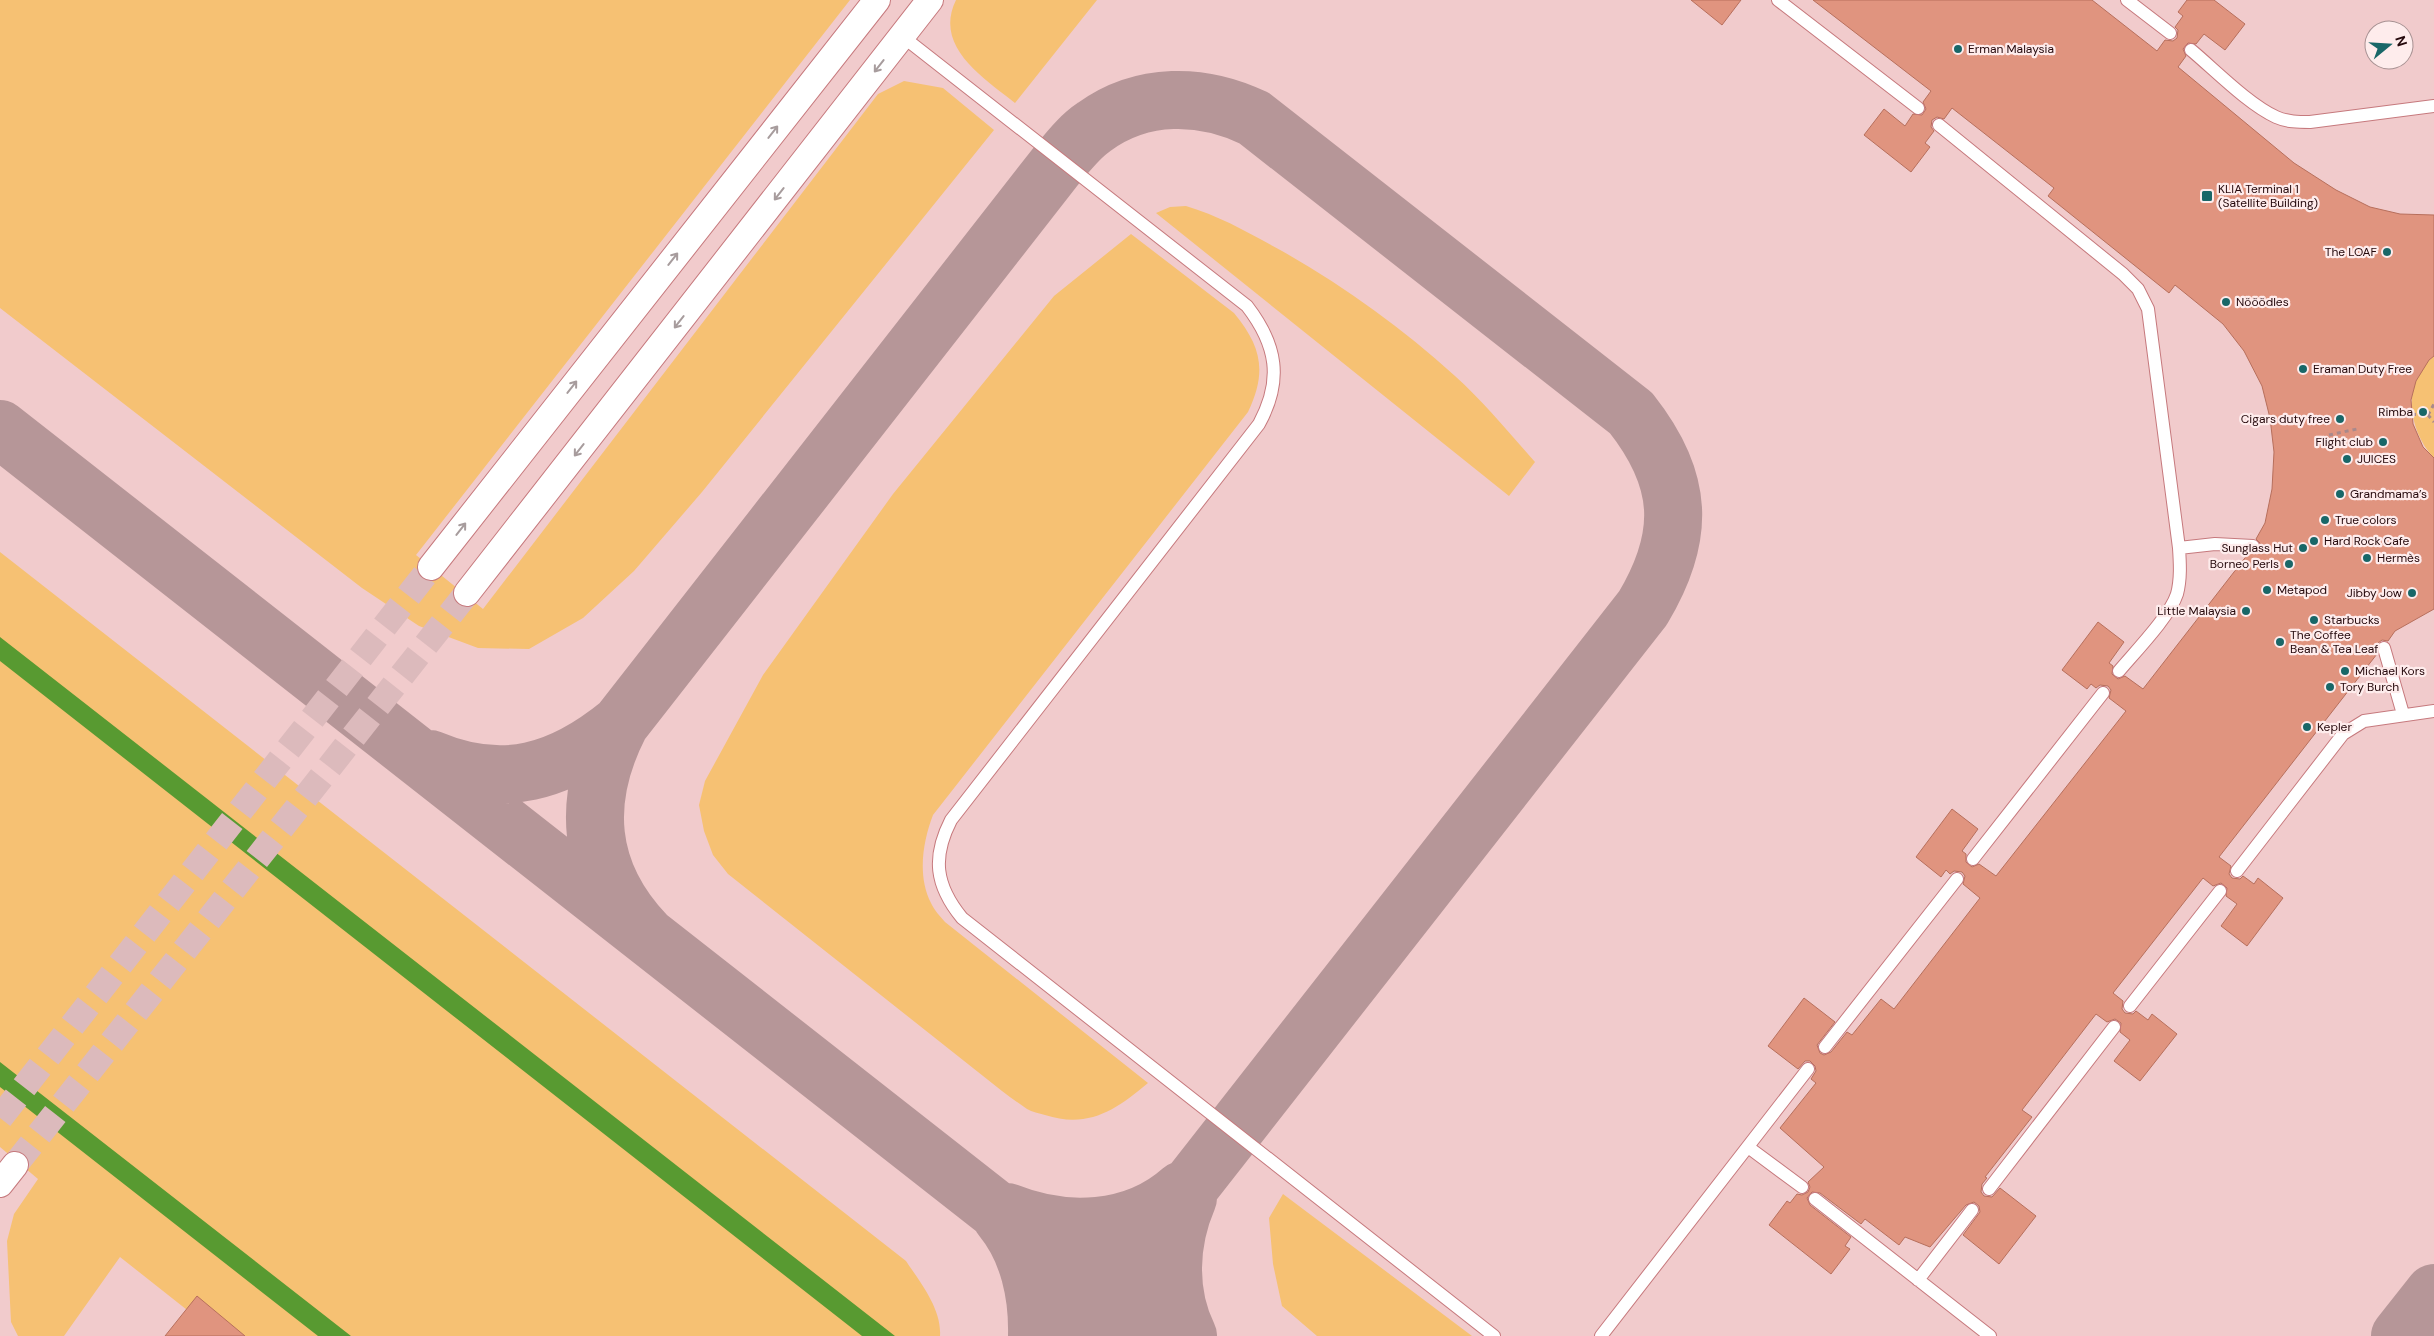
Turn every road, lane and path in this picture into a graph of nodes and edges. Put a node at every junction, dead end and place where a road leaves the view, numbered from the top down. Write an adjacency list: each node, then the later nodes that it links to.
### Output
1 (876, 0): 19 (street, one-way to 1)
2 (930, 0): 6 (street)
3 (1778, 0): 9 (lane)
4 (2127, 0): 5 (lane)
5 (2170, 33)
6 (902, 36): 20 (street, one-way to 20); 40 (lane)
7 (2191, 50): 8 (lane)
8 (2434, 106)
9 (1918, 108)
10 (1939, 125): 18 (lane)
11 (2434, 404): 13 (path)
12 (2380, 413): 13 (path)
13 (2428, 415): 14 (path)
14 (2434, 422)
15 (2357, 429): 16 (path)
16 (2329, 435)
17 (2253, 546): 18 (lane)
18 (2179, 548): 22 (lane)
19 (431, 567)
20 (467, 593)
21 (2384, 648): 25 (lane)
22 (2119, 671)
23 (2103, 693): 26 (lane)
24 (2434, 711): 25 (lane)
25 (2403, 714): 27 (lane)
26 (1972, 859)
27 (2237, 871)
28 (1957, 879): 32 (lane)
29 (2220, 891): 30 (lane)
30 (2130, 1006)
31 (2114, 1027): 36 (lane)
32 (1825, 1047)
33 (1808, 1069): 34 (lane)
34 (1748, 1148): 35 (lane); 41 (lane)
35 (1802, 1187)
36 (1989, 1189)
37 (1815, 1199): 39 (lane)
38 (1972, 1210): 39 (lane)
39 (1918, 1280): 42 (lane)
40 (1494, 1336)
41 (1600, 1336)
42 (1990, 1336)

